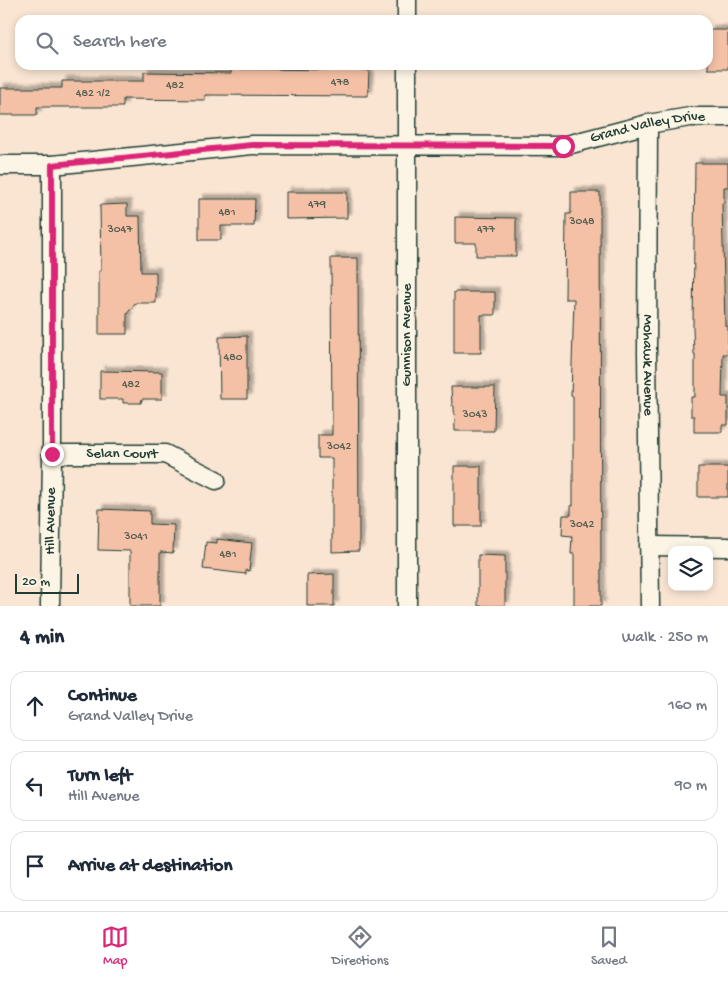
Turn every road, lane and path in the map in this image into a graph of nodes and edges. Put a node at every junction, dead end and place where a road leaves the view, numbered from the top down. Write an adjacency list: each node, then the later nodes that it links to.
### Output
1 (407, 0): 2 (street)
2 (407, 15)
3 (407, 70): 6 (street, Gunnison Avenue)
4 (728, 117): 5 (street, Grand Valley Drive)
5 (648, 124): 6 (street, Grand Valley Drive); 11 (street, Mohawk Avenue)
6 (407, 146): 8 (street, Grand Valley Drive); 14 (street, Gunnison Avenue)
7 (0, 165): 8 (street, Grand Valley Drive)
8 (52, 165): 9 (street, Hill Avenue)
9 (52, 454): 10 (street, Selan Court); 13 (street, Hill Avenue)
10 (216, 480)
11 (649, 546): 12 (street); 15 (street, Mohawk Avenue)
12 (728, 547)
13 (50, 606)
14 (407, 606)
15 (650, 606)

